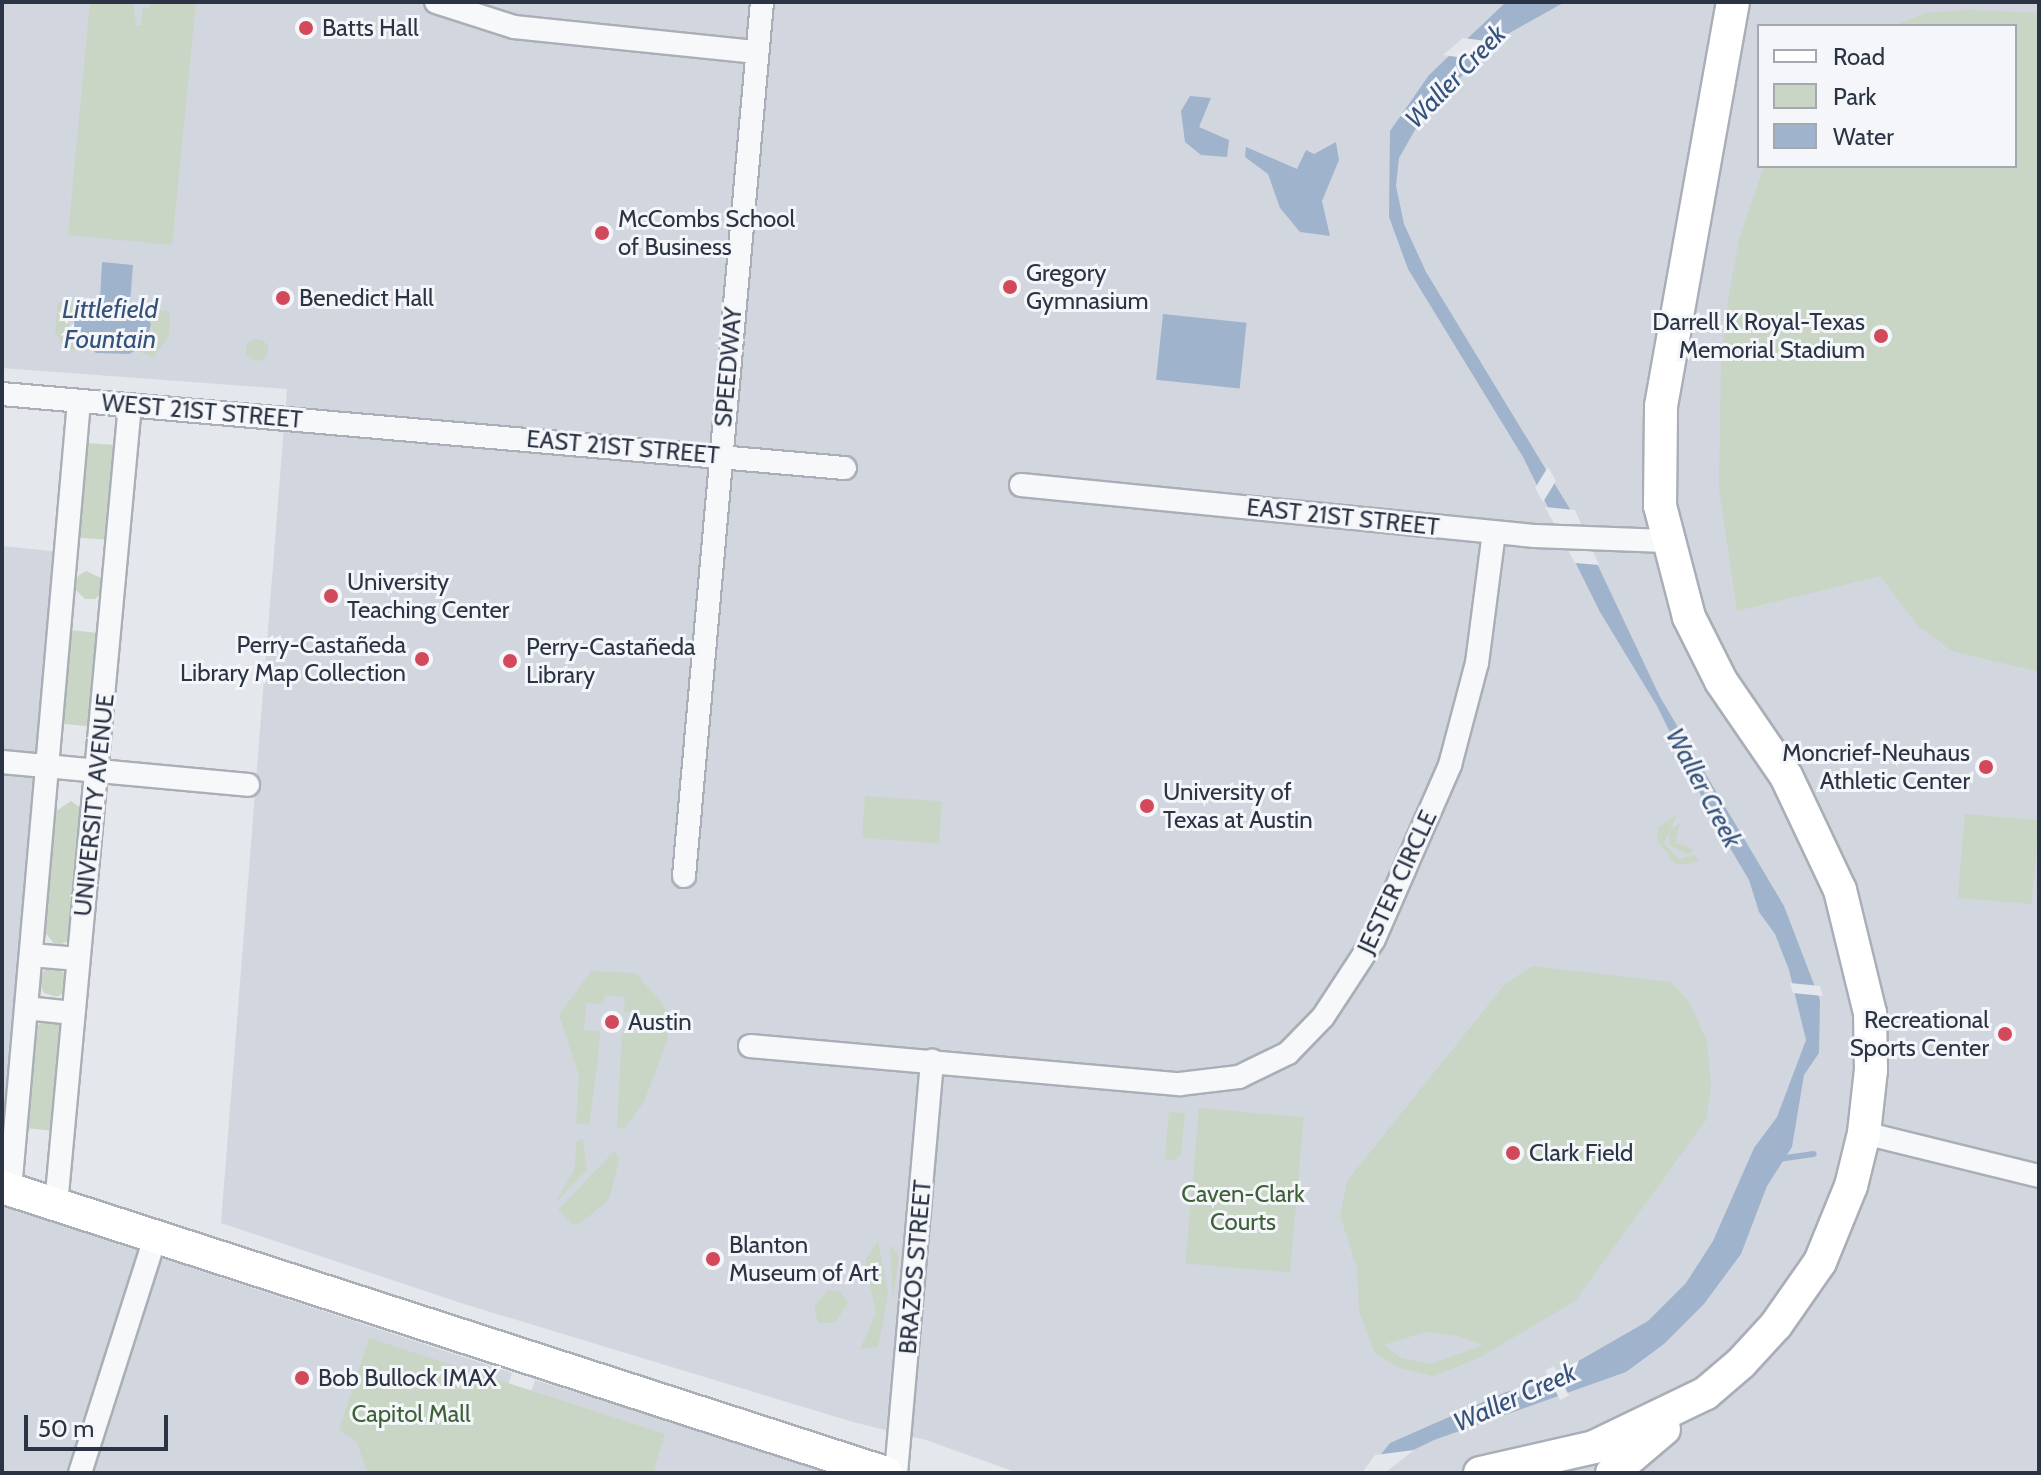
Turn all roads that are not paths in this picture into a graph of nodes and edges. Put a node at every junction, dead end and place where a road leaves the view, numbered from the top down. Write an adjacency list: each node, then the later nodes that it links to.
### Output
1 (436, 2): 4 (street)
2 (762, 2): 4 (street, SPEEDWAY)
3 (1733, 2): 13 (street)
4 (757, 52): 9 (street, SPEEDWAY)
5 (2, 394): 6 (street, WEST 21ST STREET)
6 (79, 401): 7 (street, WEST 21ST STREET); 15 (street, UNIVERSITY AVENUE)
7 (130, 405): 8 (street, WEST 21ST STREET); 16 (street, UNIVERSITY AVENUE)
8 (401, 428): 9 (street, EAST 21ST STREET)
9 (720, 455): 10 (street, EAST 21ST STREET); 18 (street, SPEEDWAY)
10 (845, 468)
11 (1021, 485): 12 (street, EAST 21ST STREET)
12 (1494, 532): 13 (street, EAST 21ST STREET); 24 (street, JESTER CIRCLE)
13 (1665, 541): 25 (street)
14 (2, 762): 15 (street)
15 (46, 767): 16 (street); 19 (street, UNIVERSITY AVENUE)
16 (98, 772): 17 (street); 20 (street, UNIVERSITY AVENUE)
17 (248, 785)
18 (684, 876)
19 (31, 955): 20 (street); 21 (street, UNIVERSITY AVENUE)
20 (78, 959): 22 (street, UNIVERSITY AVENUE)
21 (26, 1008): 22 (street); 27 (street, UNIVERSITY AVENUE)
22 (73, 1013): 28 (street, UNIVERSITY AVENUE)
23 (750, 1046): 24 (street, JESTER CIRCLE)
24 (932, 1061): 35 (street, BRAZOS STREET)
25 (1864, 1133): 26 (street); 30 (street)
26 (2039, 1176)
27 (6, 1188): 28 (street)
28 (56, 1205): 29 (street)
29 (155, 1238): 33 (street); 34 (street)
30 (1706, 1393): 31 (street); 36 (street)
31 (1545, 1467): 32 (street)
32 (1489, 1471)
33 (80, 1473)
34 (886, 1473)
35 (896, 1473)
36 (1612, 1473)

